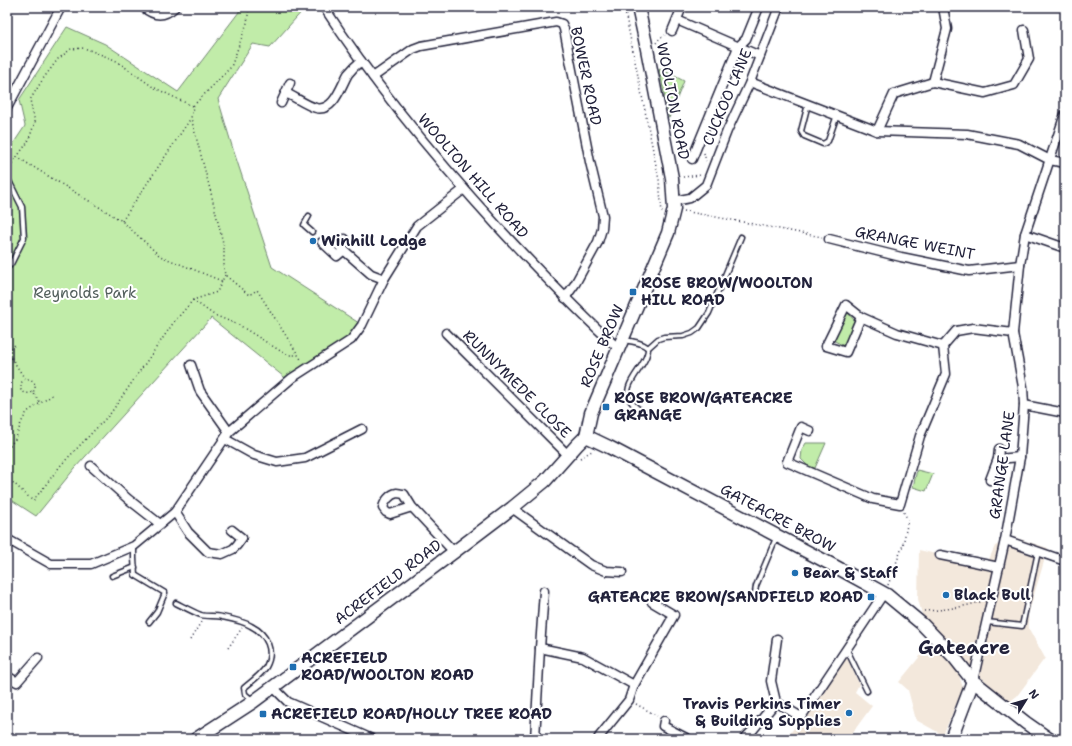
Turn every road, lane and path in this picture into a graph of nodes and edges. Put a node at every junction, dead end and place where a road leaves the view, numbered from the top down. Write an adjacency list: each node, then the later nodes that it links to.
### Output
1 (61, 7): 27 (street)
2 (143, 7): 3 (street)
3 (175, 7)
4 (249, 7): 26 (path)
5 (324, 7): 18 (street, WOOLTON HILL ROAD)
6 (624, 7): 44 (path)
7 (638, 7): 16 (main road, WOOLTON ROAD)
8 (682, 7): 12 (street)
9 (759, 7): 15 (street)
10 (779, 7): 17 (street, CUCKOO LANE)
11 (942, 7): 21 (street)
12 (677, 20): 14 (street); 15 (street)
13 (1024, 30): 21 (street)
14 (672, 31): 16 (path)
15 (738, 47): 17 (street); 32 (street)
16 (647, 49): 40 (main road, WOOLTON ROAD)
17 (760, 56): 20 (street, CUCKOO LANE)
18 (361, 61): 19 (street, WOOLTON HILL ROAD); 23 (street)
19 (373, 77): 41 (street, WOOLTON HILL ROAD); 59 (street, BOWER ROAD)
20 (750, 82): 25 (street); 38 (street, CUCKOO LANE)
21 (933, 82): 31 (street)
22 (290, 83): 23 (street)
23 (286, 93): 24 (street)
24 (281, 103)
25 (808, 104): 29 (street); 29 (lane)
26 (193, 106): 30 (path); 33 (path)
27 (7, 108)
28 (1065, 114): 35 (street, GRANGE LANE)
29 (837, 116): 31 (street)
30 (191, 118): 45 (path); 56 (path)
31 (877, 131): 35 (street)
32 (700, 139): 34 (street); 38 (path)
33 (17, 157): 37 (path); 45 (path)
34 (692, 159)
35 (1050, 160): 36 (street); 47 (street, GRANGE LANE)
36 (1065, 164)
37 (7, 170)
38 (710, 174): 40 (path); 42 (street, CUCKOO LANE)
39 (7, 177): 55 (lane)
40 (672, 178): 42 (main road, WOOLTON ROAD)
41 (464, 189): 57 (street); 59 (street, WOOLTON HILL ROAD)
42 (674, 205): 50 (path); 64 (main road, ROSE BROW)
43 (309, 216): 46 (lane)
44 (662, 219)
45 (122, 220): 58 (path)
46 (312, 232)
47 (1025, 234): 52 (street); 54 (street, GRANGE LANE)
48 (741, 237): 67 (lane)
49 (345, 239): 53 (street)
50 (829, 239): 54 (street, GRANGE WEINT)
51 (322, 242): 53 (street)
52 (1065, 248)
53 (344, 250): 57 (street)
54 (1020, 266): 63 (street, GRANGE LANE)
55 (7, 268)
56 (225, 275): 58 (path); 69 (path)
57 (384, 279): 71 (street)
58 (222, 281): 60 (path)
59 (565, 298): 64 (street, WOOLTON HILL ROAD)
60 (193, 300): 69 (path); 89 (path)
61 (861, 317): 61 (street); 66 (street)
62 (446, 333): 85 (street, RUNNYMEDE CLOSE)
63 (1013, 333): 66 (street); 76 (street, GRANGE LANE)
64 (621, 344): 67 (lane); 82 (main road, ROSE BROW)
65 (15, 345): 68 (path)
66 (943, 346): 91 (street)
67 (648, 348): 78 (lane)
68 (7, 350): 72 (path)
69 (298, 355): 71 (path)
70 (191, 365): 81 (street)
71 (306, 369): 81 (street)
72 (25, 379): 73 (path); 73 (path)
73 (33, 392): 75 (path)
74 (54, 394): 75 (path)
75 (40, 403): 83 (path)
76 (1024, 405): 77 (street); 86 (street, GRANGE LANE)
77 (1065, 414)
78 (648, 415)
79 (362, 429): 81 (street)
80 (810, 431): 91 (street)
81 (227, 436): 94 (street)
82 (586, 436): 85 (main road, ACREFIELD ROAD); 97 (main road, GATEACRE BROW)
83 (7, 449)
84 (999, 449): 87 (street)
85 (568, 455): 93 (main road, ACREFIELD ROAD)
86 (1020, 457): 87 (street); 99 (street, GRANGE LANE)
87 (998, 459): 90 (street)
88 (91, 466): 95 (street)
89 (7, 477)
90 (990, 480)
91 (900, 504): 109 (path)
92 (412, 507): 101 (street)
93 (512, 508): 101 (main road, ACREFIELD ROAD); 107 (street)
94 (174, 512): 95 (street); 96 (street)
95 (160, 524): 100 (street)
96 (232, 530)
97 (777, 536): 109 (main road, GATEACRE BROW); 111 (lane)
98 (7, 539): 100 (street)
99 (1005, 540): 102 (street); 106 (street, GRANGE LANE)
100 (134, 546): 105 (lane)
101 (454, 552): 129 (main road, ACREFIELD ROAD)
102 (1038, 552): 104 (street); 118 (lane)
103 (940, 555): 106 (street)
104 (1065, 561)
105 (135, 567): 108 (lane); 117 (lane)
106 (999, 567): 112 (street, GRANGE LANE)
107 (622, 572)
108 (112, 576)
109 (886, 590): 124 (street); 127 (main road, GATEACRE BROW)
110 (544, 591): 123 (street)
111 (762, 596)
112 (993, 598): 115 (path); 118 (street, GRANGE LANE)
113 (652, 602): 128 (street)
114 (176, 603): 116 (lane)
115 (918, 612)
116 (206, 615): 119 (lane); 121 (path)
117 (149, 622)
118 (987, 622): 127 (street, GRANGE LANE)
119 (245, 623): 122 (path); 132 (lane)
120 (777, 638): 133 (street)
121 (190, 640)
122 (228, 648)
123 (540, 648): 128 (street); 138 (street)
124 (846, 649): 130 (lane); 133 (street)
125 (38, 658): 126 (street)
126 (7, 676)
127 (973, 681): 141 (main road); 142 (main road, GATEACRE BROW)
128 (634, 685): 131 (street)
129 (273, 687): 132 (main road, ACREFIELD ROAD); 137 (street)
130 (867, 692)
131 (629, 700): 134 (path); 135 (street)
132 (253, 702): 136 (main road, ACREFIELD ROAD)
133 (776, 702): 140 (street)
134 (664, 721): 139 (street)
135 (599, 738)
136 (196, 739)
137 (372, 739)
138 (535, 739)
139 (688, 739)
140 (744, 739)
141 (951, 739)
142 (1049, 739)

